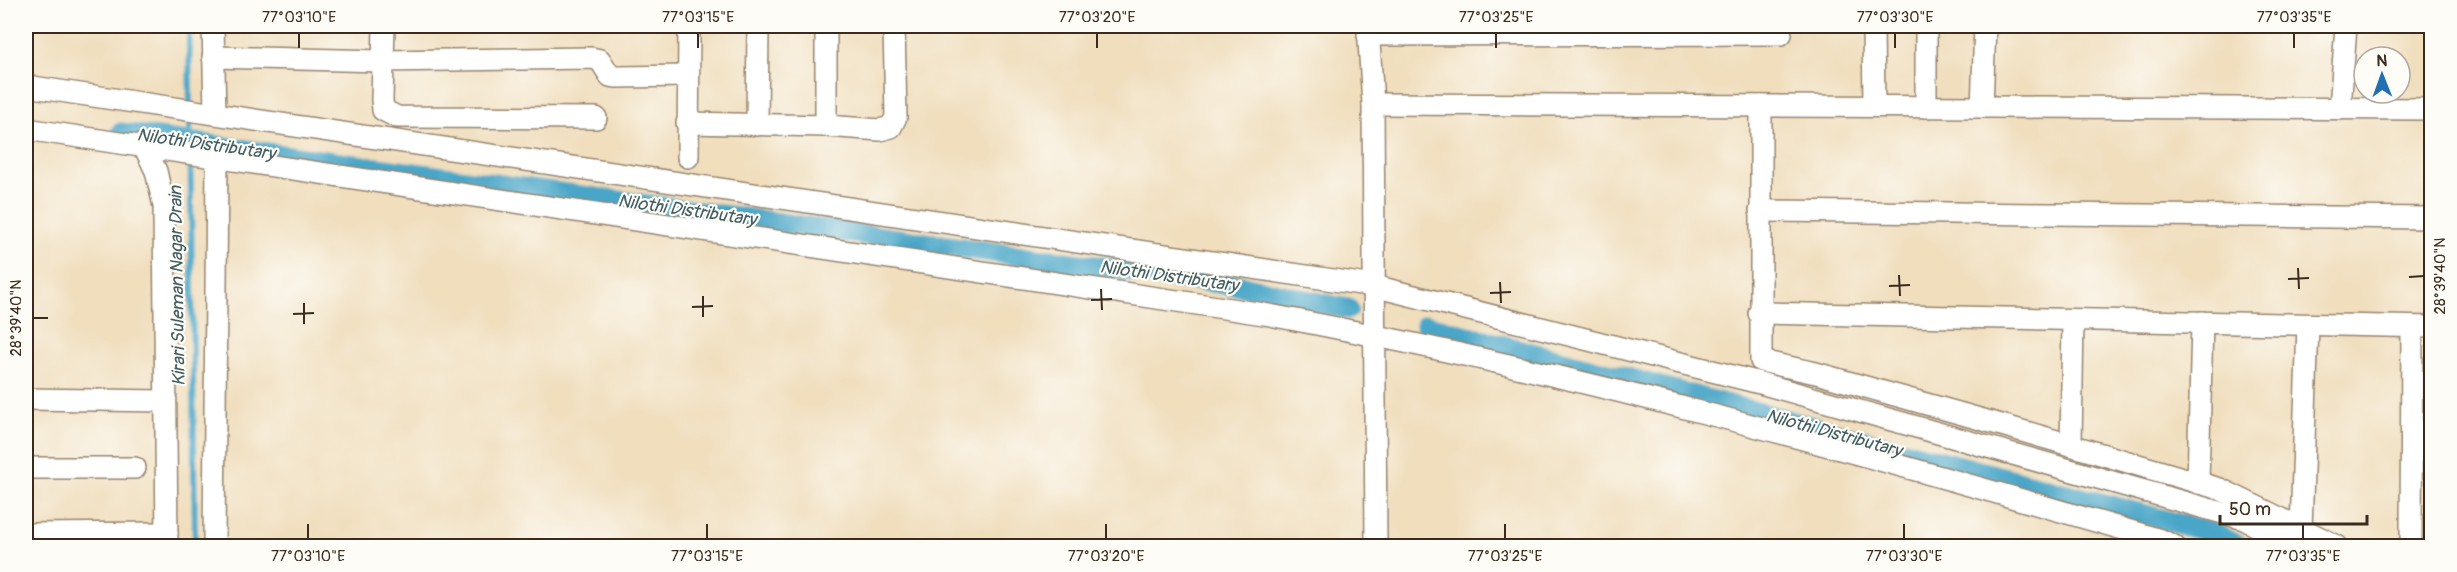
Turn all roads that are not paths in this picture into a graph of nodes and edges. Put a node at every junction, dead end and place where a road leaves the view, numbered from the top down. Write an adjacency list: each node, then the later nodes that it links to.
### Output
1 (213, 26): 13 (street)
2 (384, 26): 14 (street)
3 (689, 26): 15 (street)
4 (758, 26): 27 (street)
5 (826, 26): 28 (street)
6 (894, 26): 28 (street)
7 (1872, 26): 19 (street)
8 (1926, 26): 20 (street)
9 (1985, 26): 21 (street)
10 (2346, 26): 22 (street)
11 (1368, 30): 12 (street); 17 (street)
12 (1781, 34)
13 (213, 57): 14 (street); 24 (street)
14 (383, 61): 15 (street); 25 (street)
15 (688, 76): 26 (street)
16 (26, 86): 24 (street)
17 (1373, 104): 18 (street); 35 (street)
18 (1761, 106): 19 (street); 33 (street)
19 (1874, 106): 20 (street)
20 (1926, 107): 21 (street)
21 (1982, 107): 22 (street)
22 (2340, 109): 23 (street)
23 (2432, 109)
24 (212, 113): 35 (street)
25 (596, 118)
26 (687, 123): 27 (street); 32 (street)
27 (757, 125): 28 (street)
28 (826, 126)
29 (26, 129): 30 (street)
30 (144, 146): 31 (street); 45 (street)
31 (210, 156): 41 (street); 53 (street)
32 (688, 157)
33 (1760, 212): 34 (street); 36 (street)
34 (2432, 218)
35 (1374, 286): 41 (street); 43 (street)
36 (1759, 313): 37 (street); 42 (street)
37 (2073, 320): 38 (street); 46 (street)
38 (2202, 322): 39 (street); 49 (street)
39 (2308, 325): 40 (street); 51 (street)
40 (2422, 327): 57 (street)
41 (1376, 335): 54 (street); 55 (street)
42 (1761, 361): 43 (street); 46 (street)
43 (1760, 383): 51 (street)
44 (26, 399): 45 (street)
45 (165, 401): 52 (street)
46 (2071, 445): 49 (street)
47 (26, 468): 48 (street)
48 (135, 468)
49 (2198, 483): 51 (street)
50 (26, 534): 52 (street)
51 (2298, 538): 56 (street)
52 (167, 540)
53 (214, 546)
54 (1376, 546)
55 (2174, 546)
56 (2337, 546)
57 (2411, 546)

